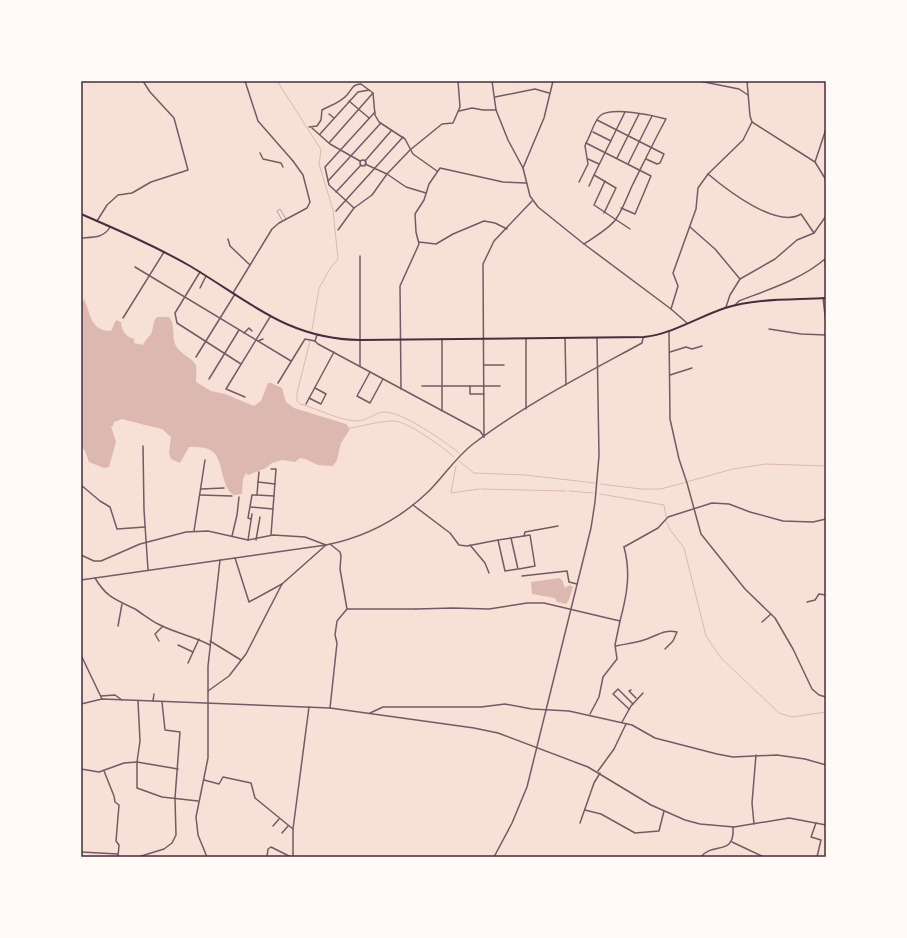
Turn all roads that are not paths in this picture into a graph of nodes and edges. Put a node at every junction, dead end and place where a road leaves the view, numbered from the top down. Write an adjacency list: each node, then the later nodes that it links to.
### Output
1 (143, 81): 83 (street)
2 (245, 81): 81 (street)
3 (458, 81): 17 (street)
4 (492, 81): 13 (street)
5 (553, 81): 11 (street)
6 (699, 81): 12 (street)
7 (747, 81): 12 (street)
8 (361, 82): 9 (street); 29 (street)
9 (370, 90): 10 (street); 14 (street)
10 (373, 93): 15 (street); 18 (street)
11 (550, 93): 13 (street); 59 (street)
12 (748, 95): 26 (street)
13 (495, 97): 16 (street)
14 (350, 102): 15 (street); 23 (street)
15 (359, 110): 24 (street); 39 (street)
16 (496, 110): 17 (street); 59 (street)
17 (459, 111): 43 (street)
18 (375, 112): 24 (street); 27 (street)
19 (625, 112): 21 (street); 25 (street); 30 (street)
20 (329, 114): 23 (street)
21 (638, 114): 22 (street); 35 (street)
22 (652, 116): 38 (street); 41 (street)
23 (334, 118): 34 (street)
24 (369, 118): 42 (street)
25 (597, 120): 30 (street); 33 (street)
26 (752, 122): 52 (street); 63 (street)
27 (380, 124): 32 (street); 46 (street)
28 (308, 127): 29 (street)
29 (312, 128): 34 (street)
30 (616, 129): 35 (street); 37 (street)
31 (826, 129): 52 (street)
32 (391, 131): 36 (street); 51 (street)
33 (592, 132): 37 (street); 40 (street)
34 (320, 134): 39 (street)
35 (628, 135): 38 (street); 47 (street)
36 (403, 137): 43 (street); 58 (street)
37 (611, 141): 44 (street)
38 (639, 141): 41 (street); 55 (street)
39 (329, 143): 42 (street)
40 (586, 143): 44 (street); 49 (street)
41 (652, 147): 48 (street); 48 (street)
42 (340, 149): 46 (street); 66 (street)
43 (410, 150): 61 (street); 62 (street)
44 (605, 152): 47 (street); 54 (street)
45 (260, 153): 57 (street)
46 (351, 156): 50 (street); 66 (street)
47 (617, 158): 55 (street)
48 (646, 158): 60 (street)
49 (588, 159): 54 (street); 68 (street)
50 (360, 161): 51 (street); 56 (street)
51 (365, 161): 53 (street)
52 (815, 162): 65 (street)
53 (366, 164): 56 (street); 58 (street)
54 (599, 164): 64 (street)
55 (628, 164): 60 (street)
56 (361, 165): 71 (street)
57 (283, 167)
58 (375, 168): 62 (street); 73 (street)
59 (523, 168): 69 (street)
60 (640, 170): 76 (street); 76 (street)
61 (437, 172): 69 (street); 72 (street)
62 (387, 174): 72 (street); 75 (street)
63 (708, 174): 86 (street); 90 (street)
64 (594, 175): 67 (street); 70 (street)
65 (826, 180)
66 (328, 181): 71 (street)
67 (605, 181): 78 (street); 78 (street)
68 (579, 182)
69 (526, 183): 74 (street)
70 (588, 186)
71 (336, 192): 73 (street)
72 (426, 193): 93 (street)
73 (346, 200): 75 (street); 77 (street)
74 (532, 201): 87 (street); 94 (street)
75 (354, 208): 89 (street)
76 (621, 208): 82 (street)
77 (336, 211)
78 (604, 213): 82 (street)
79 (81, 214): 83 (main road)
80 (826, 216): 90 (street)
81 (286, 219): 84 (street); 84 (lane)
82 (615, 220): 88 (street); 94 (street)
83 (97, 221): 85 (main road)
84 (282, 221): 98 (street)
85 (110, 227): 91 (street); 95 (main road)
86 (690, 227): 104 (street); 111 (street)
87 (506, 229): 93 (street); 130 (street)
88 (630, 229)
89 (338, 230)
90 (814, 233): 104 (street)
91 (81, 238)
92 (228, 239): 98 (street)
93 (419, 242): 128 (street)
94 (584, 244): 111 (street)
95 (164, 252): 100 (main road); 102 (street)
96 (360, 256): 133 (street)
97 (825, 259): 101 (street); 109 (street)
98 (250, 265): 106 (street)
99 (135, 267): 102 (street)
100 (200, 272): 103 (main road); 107 (street)
101 (826, 272)
102 (150, 276): 107 (street); 113 (street)
103 (206, 276): 105 (street); 106 (main road)
104 (740, 280): 110 (street)
105 (200, 288)
106 (234, 294): 112 (main road); 114 (street)
107 (185, 297): 114 (street); 136 (street)
108 (825, 298): 109 (main road); 116 (street)
109 (735, 305): 110 (main road)
110 (726, 307): 115 (main road)
111 (671, 309): 115 (street)
112 (270, 317): 122 (main road); 132 (street)
113 (123, 318)
114 (220, 318): 118 (street); 136 (street)
115 (687, 323): 120 (main road)
116 (826, 324)
117 (769, 329): 123 (street)
118 (239, 330): 121 (street); 140 (street)
119 (252, 331): 121 (street)
120 (669, 331): 124 (main road); 139 (street)
121 (244, 333): 132 (street)
122 (317, 335): 133 (main road); 135 (street)
123 (826, 335)
124 (644, 337): 126 (main road); 147 (street)
125 (565, 338): 126 (main road); 131 (main road); 154 (street)
126 (597, 338): 147 (street)
127 (263, 339): 134 (street)
128 (401, 339): 129 (main road); 133 (main road); 161 (street)
129 (442, 339): 130 (main road); 156 (street)
130 (484, 339): 131 (main road); 144 (street)
131 (526, 339): 166 (street)
132 (256, 340): 134 (street); 143 (street)
133 (360, 340): 146 (street)
134 (258, 341): 142 (street)
135 (315, 341): 138 (street); 142 (street)
136 (206, 342): 140 (street); 141 (street)
137 (702, 346): 139 (street)
138 (334, 352): 146 (street); 160 (street)
139 (670, 352): 150 (street)
140 (224, 354): 143 (street); 151 (street)
141 (196, 358)
142 (291, 361): 153 (street)
143 (241, 364): 163 (street)
144 (484, 365): 145 (street); 158 (street)
145 (504, 365)
146 (360, 366): 149 (street)
147 (597, 368): 154 (street); 215 (street)
148 (692, 368): 150 (street)
149 (370, 372): 152 (street); 152 (street)
150 (670, 375): 186 (street)
151 (209, 379)
152 (383, 379): 161 (street)
153 (278, 383)
154 (566, 385): 166 (street)
155 (422, 386): 156 (street)
156 (442, 386): 157 (street); 167 (street)
157 (470, 386): 158 (street); 162 (street)
158 (484, 386): 159 (street); 162 (street)
159 (500, 386)
160 (315, 388): 164 (street); 164 (street)
161 (401, 388): 167 (street)
162 (484, 394): 168 (street)
163 (245, 397)
164 (310, 398): 165 (street)
165 (306, 404)
166 (526, 409): 168 (street)
167 (442, 411): 168 (street)
168 (484, 437): 183 (street)
169 (143, 446): 192 (street)
170 (205, 460): 176 (street)
171 (271, 469): 174 (street)
172 (259, 472): 173 (street)
173 (258, 482): 174 (street); 179 (street)
174 (274, 484): 181 (street)
175 (81, 485): 192 (street)
176 (201, 488): 177 (street); 178 (street)
177 (224, 488)
178 (200, 495): 180 (street); 193 (street)
179 (257, 495): 181 (street); 184 (street)
180 (232, 496)
181 (274, 496): 185 (street)
182 (239, 497): 195 (street)
183 (413, 505): 202 (street); 204 (street)
184 (251, 507): 185 (street); 189 (street)
185 (273, 509): 194 (street)
186 (694, 509): 190 (street); 221 (street); 222 (street)
187 (252, 514): 189 (street)
188 (260, 517): 199 (street)
189 (251, 519): 198 (street)
190 (826, 519)
191 (558, 526): 196 (street)
192 (144, 527): 201 (street)
193 (194, 531): 195 (street); 201 (street)
194 (270, 535): 199 (street); 203 (street)
195 (232, 536): 198 (street)
196 (524, 536): 197 (street); 208 (street)
197 (511, 538): 200 (street); 208 (street)
198 (248, 540): 199 (street)
199 (256, 540)
200 (498, 540): 204 (street); 208 (street)
201 (146, 542): 205 (street); 209 (street)
202 (330, 544): 203 (street); 219 (street)
203 (326, 545): 206 (street); 214 (street)
204 (470, 545): 210 (street)
205 (81, 555)
206 (235, 558): 207 (street); 214 (street)
207 (220, 560): 209 (street); 228 (street)
208 (518, 569)
209 (148, 570): 212 (street)
210 (489, 573)
211 (522, 576): 215 (street)
212 (95, 578): 213 (street); 218 (street)
213 (81, 580)
214 (282, 584): 236 (street)
215 (577, 584): 220 (street)
216 (826, 595): 217 (street)
217 (807, 602)
218 (122, 604): 224 (street); 225 (street)
219 (347, 609): 220 (street); 254 (street)
220 (571, 609): 222 (street); 256 (street)
221 (771, 614): 223 (street); 243 (street)
222 (620, 621): 231 (street)
223 (762, 622)
224 (118, 626)
225 (163, 626): 226 (street); 227 (street)
226 (199, 639): 230 (street); 233 (street)
227 (159, 641)
228 (210, 641): 230 (street); 236 (street)
229 (178, 645): 233 (street)
230 (210, 645): 238 (street)
231 (616, 646): 232 (street); 258 (street)
232 (665, 650)
233 (193, 652): 237 (street)
234 (81, 654): 235 (street)
235 (82, 660): 242 (street)
236 (242, 660): 238 (street)
237 (188, 662)
238 (208, 690): 250 (street)
239 (631, 690): 245 (street)
240 (643, 693): 245 (street)
241 (154, 694): 248 (street)
242 (101, 696): 244 (street); 246 (street)
243 (826, 697)
244 (102, 699): 246 (street); 251 (street)
245 (637, 699): 252 (street)
246 (122, 700): 247 (street)
247 (138, 701): 248 (street); 263 (street)
248 (153, 701): 249 (street)
249 (162, 702): 250 (street); 266 (street)
250 (208, 703): 253 (street); 270 (street)
251 (81, 704)
252 (633, 704): 255 (street); 255 (street)
253 (309, 707): 254 (street); 283 (street)
254 (330, 708): 257 (street)
255 (629, 709): 259 (street)
256 (547, 710): 257 (street); 258 (street); 261 (street)
257 (370, 712): 261 (street)
258 (590, 714): 259 (street)
259 (622, 722): 260 (street)
260 (626, 724): 262 (street); 268 (street)
261 (538, 747): 268 (street); 293 (street)
262 (756, 755): 264 (street); 278 (street)
263 (137, 762): 266 (street); 267 (street); 271 (street)
264 (826, 765)
265 (81, 769): 267 (street)
266 (178, 769): 271 (street)
267 (104, 771): 287 (street)
268 (598, 771): 269 (street)
269 (600, 773): 273 (street); 274 (street)
270 (204, 780): 272 (street); 275 (street)
271 (175, 798): 272 (street); 289 (street)
272 (198, 801): 290 (street)
273 (585, 810): 274 (street); 277 (street)
274 (664, 810): 282 (street)
275 (279, 819): 280 (street); 281 (street)
276 (816, 822): 278 (street); 279 (street); 296 (street)
277 (580, 823)
278 (754, 824): 282 (street)
279 (826, 825)
280 (273, 826)
281 (288, 826): 283 (street); 284 (street)
282 (733, 827): 285 (street)
283 (293, 829): 292 (street)
284 (282, 833)
285 (732, 842): 294 (street); 295 (street)
286 (81, 852): 287 (street)
287 (118, 854): 288 (street)
288 (118, 857)
289 (138, 857)
290 (207, 857)
291 (267, 857): 292 (street)
292 (292, 857)
293 (494, 857)
294 (701, 857)
295 (764, 857)
296 (817, 857)

